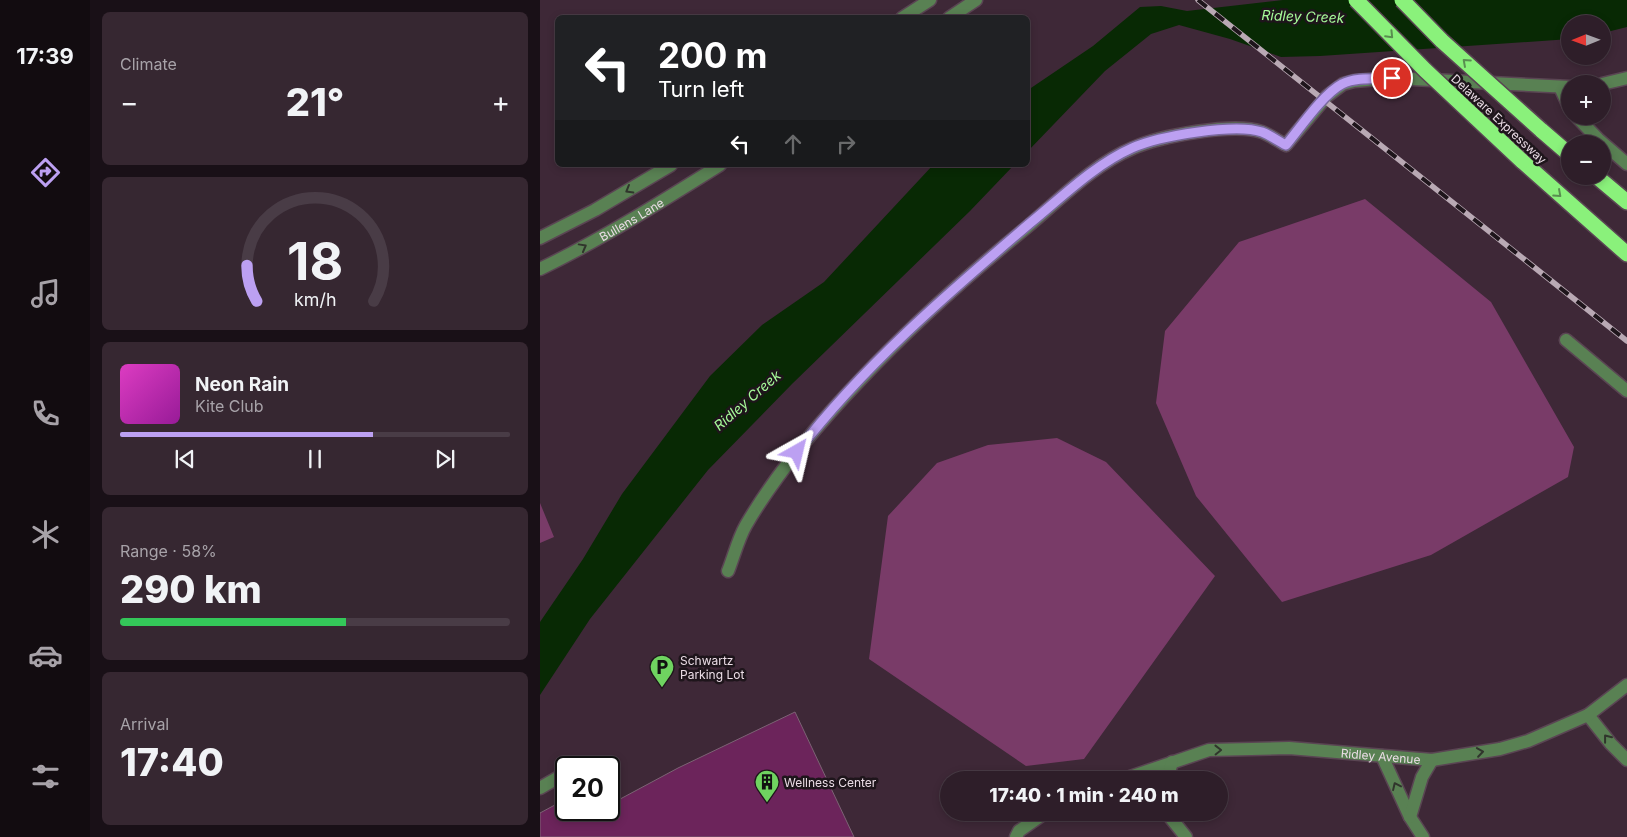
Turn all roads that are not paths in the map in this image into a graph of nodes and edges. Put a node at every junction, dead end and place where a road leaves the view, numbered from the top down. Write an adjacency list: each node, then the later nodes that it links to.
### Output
1 (930, 0): 5 (street)
2 (976, 0): 6 (street)
3 (1356, 0): 18 (highway, Delaware Expressway, one-way to 18, bridge)
4 (1402, 0): 11 (highway, Delaware Expressway, one-way to 4, bridge)
5 (907, 15)
6 (954, 15)
7 (1627, 78): 8 (street)
8 (1611, 82)
9 (1561, 87): 22 (street)
10 (1585, 125): 12 (street)
11 (1561, 148)
12 (1627, 164)
13 (668, 167): 17 (street, Bullens Lane, one-way to 17)
14 (717, 167): 19 (street, Bullens Lane, one-way to 14)
15 (1607, 185): 16 (highway)
16 (1627, 202)
17 (540, 238)
18 (1627, 254)
19 (540, 269)
20 (1566, 340): 21 (street)
21 (1627, 391)
22 (728, 571)
23 (1627, 685): 24 (street, Ridley Avenue)
24 (1588, 715): 26 (street, Ridley Avenue, one-way to 24); 27 (street, one-way to 24)
25 (1382, 756): 26 (street, Ridley Avenue); 28 (street, Ridley Avenue, one-way to 25); 33 (street, one-way to 25)
26 (1432, 760): 33 (street)
27 (1627, 760)
28 (1172, 762): 29 (street, Ridley Avenue); 30 (street)
29 (1146, 771)
30 (1170, 771)
31 (555, 779): 32 (street)
32 (540, 788)
33 (1410, 817): 38 (street)
34 (1033, 821): 36 (street)
35 (1173, 821): 37 (street)
36 (1016, 837)
37 (1186, 837)
38 (1423, 837)

